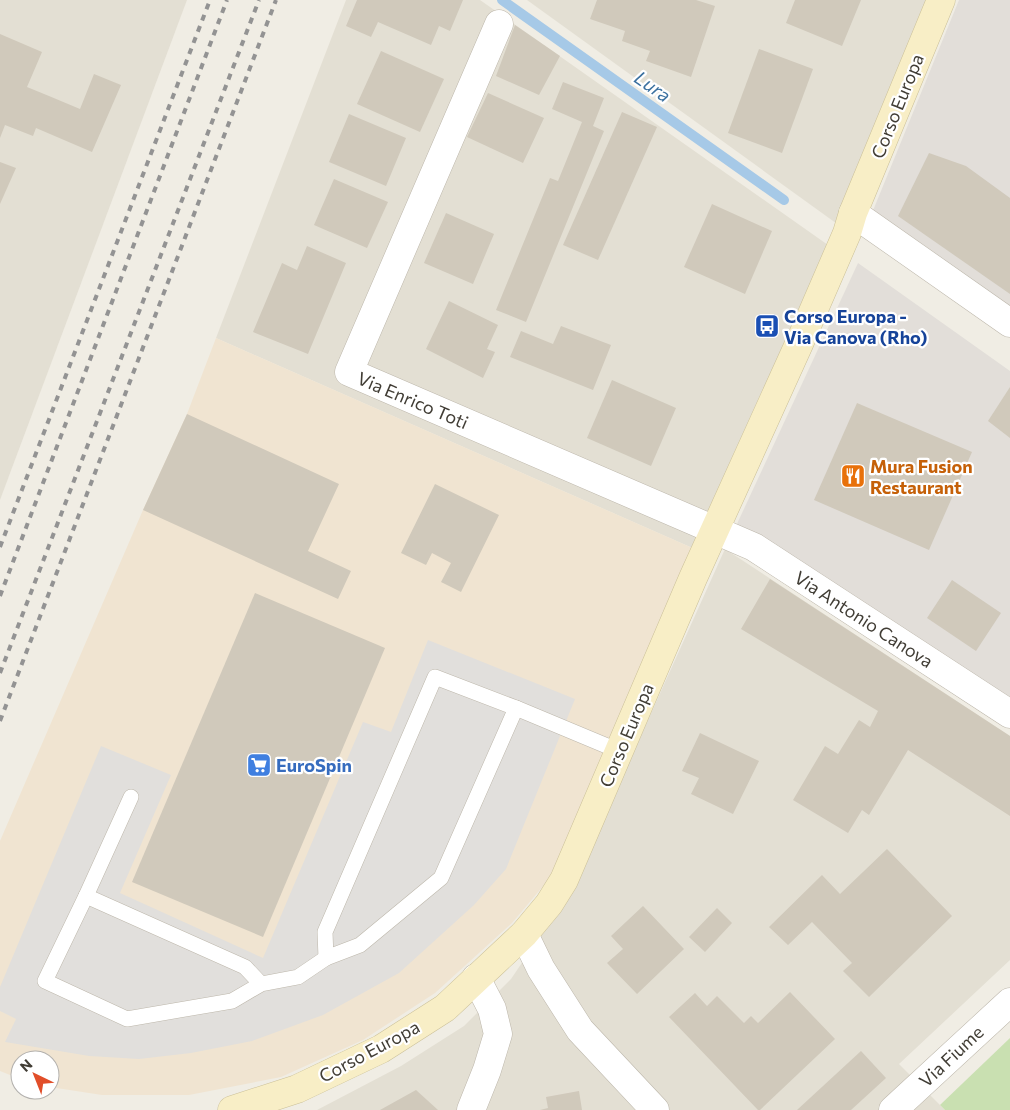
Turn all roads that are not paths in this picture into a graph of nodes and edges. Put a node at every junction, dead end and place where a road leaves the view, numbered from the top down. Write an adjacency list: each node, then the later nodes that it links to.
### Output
1 (941, 0): 3 (main road, Corso Europa)
2 (499, 24): 5 (street, Via Enrico Toti)
3 (853, 213): 4 (street); 5 (main road, Corso Europa)
4 (1010, 323)
5 (715, 530): 7 (street, Via Antonio Canova); 8 (main road, Corso Europa)
6 (516, 708): 8 (lane); 12 (lane); 12 (lane)
7 (1010, 714)
8 (619, 751): 11 (main road, Corso Europa)
9 (131, 797): 10 (lane)
10 (86, 896): 14 (lane); 14 (lane)
11 (524, 934): 13 (main road, Corso Europa); 18 (street)
12 (326, 958): 14 (lane)
13 (476, 978): 16 (main road, Corso Europa); 17 (street)
14 (261, 984)
15 (1010, 1002): 19 (street, Via Fiume)
16 (232, 1110)
17 (470, 1110)
18 (655, 1110)
19 (893, 1110)

